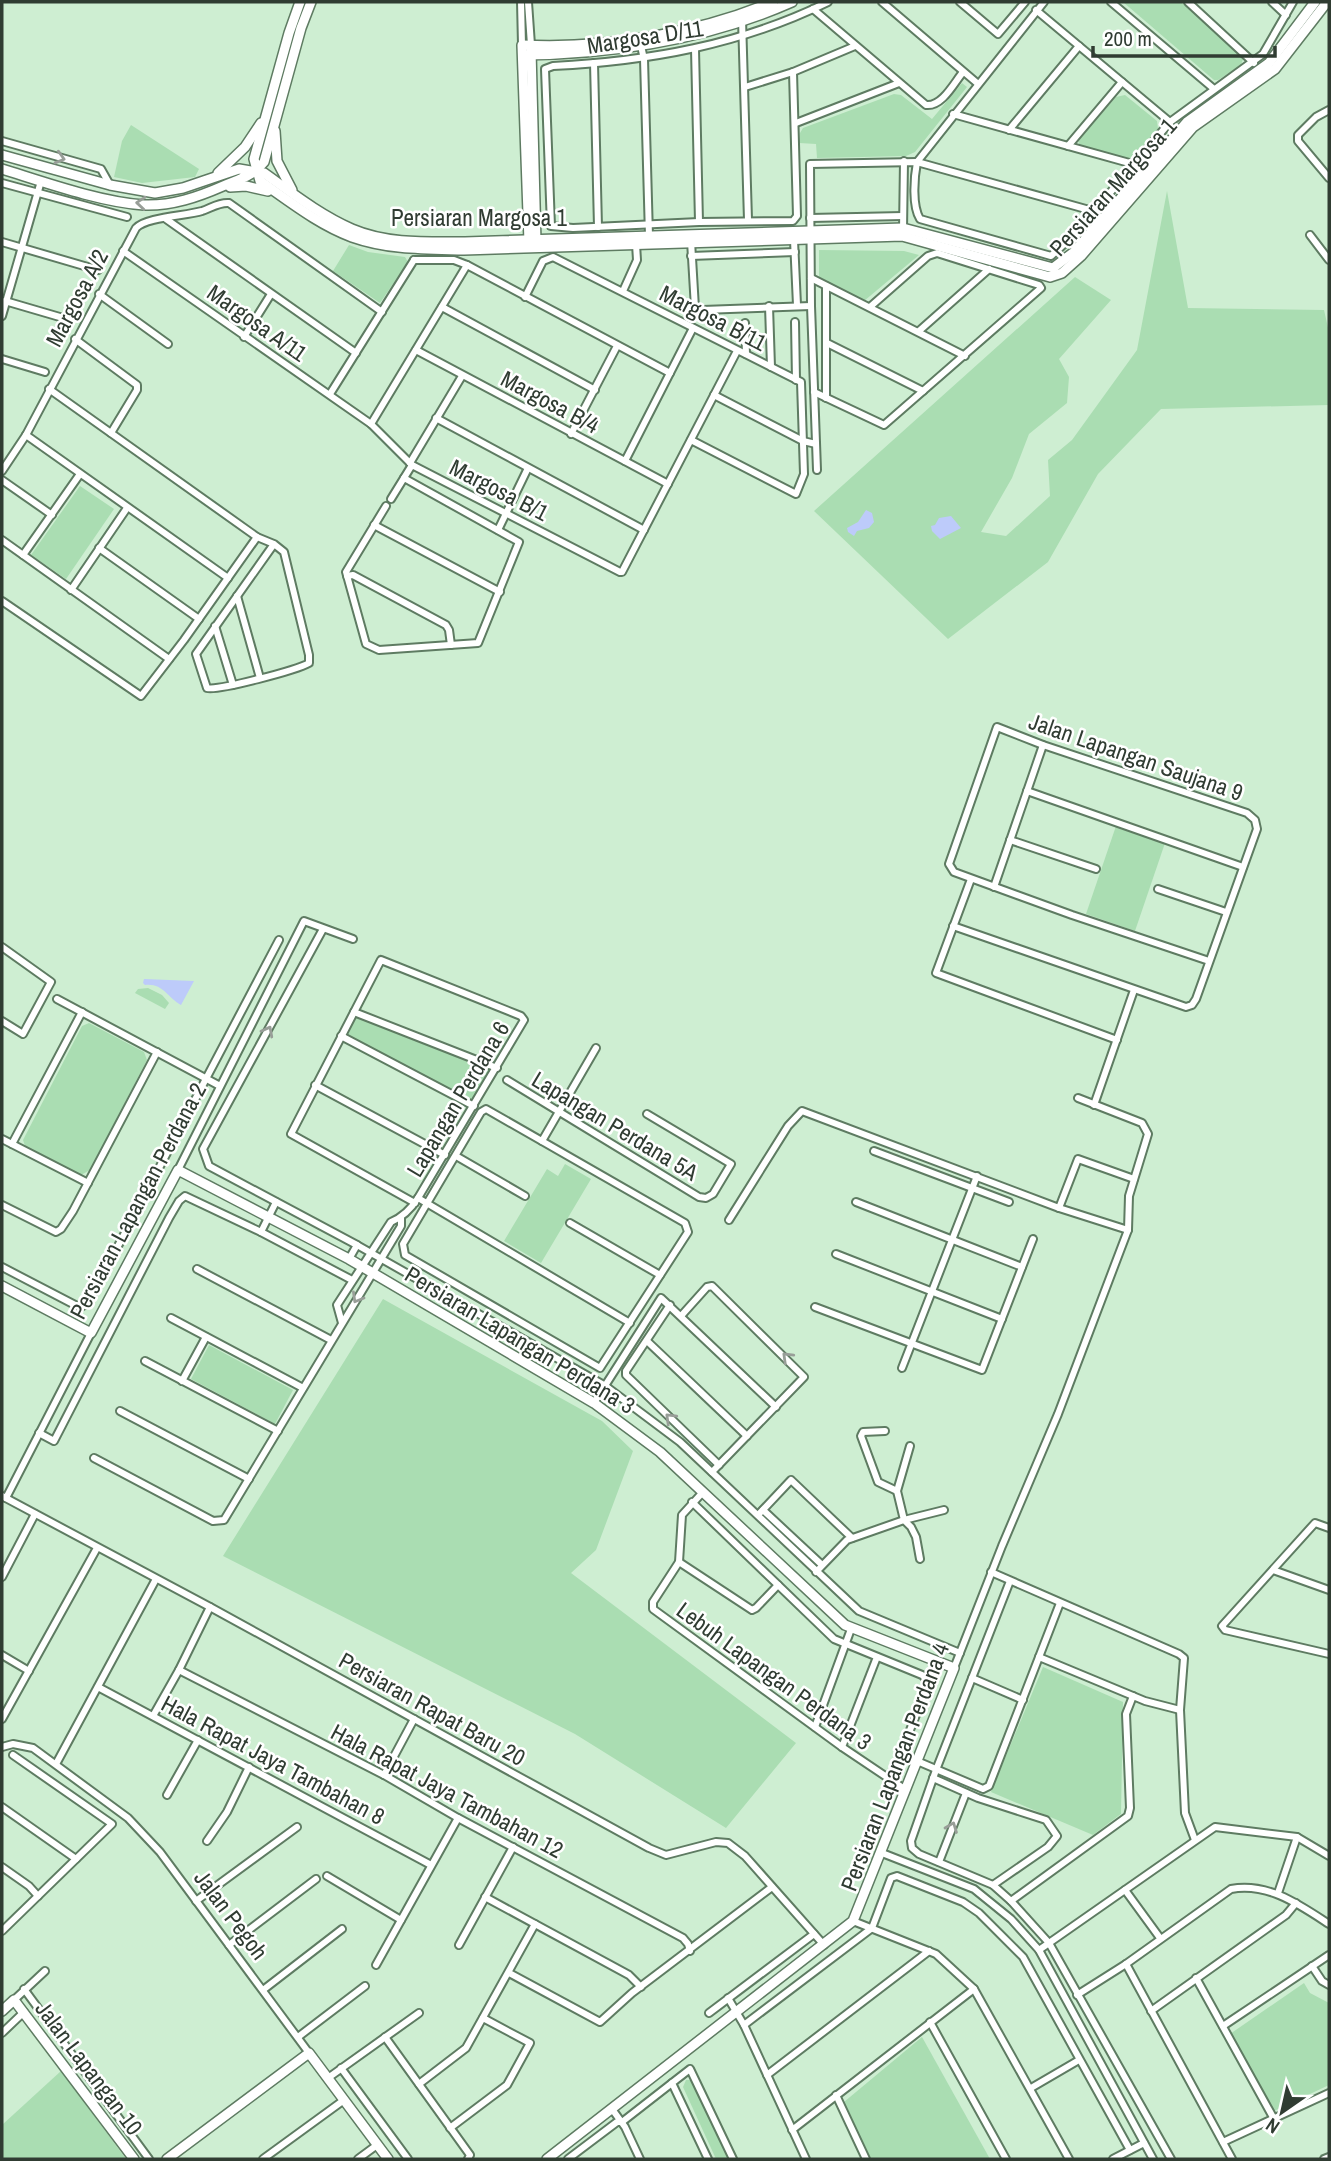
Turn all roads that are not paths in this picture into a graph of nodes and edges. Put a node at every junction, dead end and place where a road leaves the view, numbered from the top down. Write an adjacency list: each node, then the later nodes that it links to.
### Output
1 (300, 2): 40 (street)
2 (311, 2): 43 (street)
3 (521, 2): 27 (street)
4 (528, 2): 27 (street)
5 (773, 2): 21 (street)
6 (792, 2): 21 (street)
7 (828, 2): 18 (street, Margosa D/11)
8 (882, 2): 32 (street)
9 (960, 2): 10 (street)
10 (1025, 2)
11 (1044, 2): 19 (street)
12 (1111, 2): 38 (street)
13 (1188, 2): 29 (street)
14 (1272, 2): 20 (street)
15 (1293, 2): 20 (street)
16 (1315, 2): 36 (street, Persiaran Margosa 1)
17 (1327, 2): 36 (street, Persiaran Margosa 1)
18 (813, 9): 22 (street, Margosa D/11); 24 (street)
19 (1036, 10): 25 (street); 35 (street)
20 (1286, 15): 29 (street)
21 (742, 18): 22 (street); 23 (street); 27 (street)
22 (744, 35): 26 (street, Margosa D/11); 37 (street)
23 (641, 46): 27 (street); 28 (street)
24 (855, 46): 31 (street); 34 (street)
25 (1079, 46): 33 (street); 45 (street)
26 (695, 49): 28 (street, Margosa D/11); 73 (street)
27 (527, 50): 81 (street)
28 (644, 59): 30 (street, Margosa D/11); 74 (street)
29 (1254, 62): 36 (street)
30 (594, 64): 75 (street); 75 (street, Margosa D/11)
31 (793, 72): 37 (street); 44 (street)
32 (963, 72): 34 (street); 35 (street)
33 (1122, 82): 42 (street); 48 (street)
34 (899, 83): 44 (street)
35 (977, 83): 41 (street)
36 (1239, 84): 38 (street); 49 (street, Persiaran Margosa 1)
37 (745, 87): 72 (street)
38 (1214, 89): 42 (street)
39 (1329, 110): 59 (street)
40 (268, 112): 56 (street); 58 (street)
41 (953, 114): 45 (street); 52 (street)
42 (1170, 122): 47 (street)
43 (274, 123): 56 (street); 65 (street)
44 (796, 123): 72 (street)
45 (1009, 130): 48 (street)
46 (2, 141): 62 (street, one-way to 62)
47 (1151, 144): 49 (street); 54 (street)
48 (1068, 146): 54 (street)
49 (1162, 154): 76 (street, Persiaran Margosa 1)
50 (2, 155): 53 (street)
51 (904, 161): 52 (street); 68 (street); 70 (street)
52 (917, 162): 67 (street); 67 (street)
53 (31, 164): 57 (street); 60 (street)
54 (1133, 164): 67 (street)
55 (2, 169): 60 (street)
56 (256, 171): 58 (street); 63 (street); 65 (street, Persiaran Margosa 1); 66 (street, Persiaran Margosa 1)
57 (58, 172): 60 (street); 62 (street)
58 (214, 176): 62 (street)
59 (1329, 178)
60 (41, 181): 63 (street, one-way to 60); 64 (street)
61 (2, 183): 64 (street)
62 (110, 185)
63 (208, 192): 66 (street)
64 (37, 194): 69 (street); 86 (street)
65 (294, 195): 85 (street, Persiaran Margosa 1)
66 (283, 197): 85 (street, Persiaran Margosa 1)
67 (1093, 211)
68 (903, 216): 70 (street); 76 (street)
69 (127, 217)
70 (810, 218): 77 (street)
71 (166, 219): 87 (street, Margosa A/2); 99 (street); 107 (street, Margosa A/2)
72 (748, 220): 73 (street)
73 (699, 222): 74 (street)
74 (649, 225): 75 (street); 79 (street)
75 (598, 227)
76 (902, 232): 77 (street, Persiaran Margosa 1)
77 (811, 235): 80 (street, Persiaran Margosa 1); 82 (street, Persiaran Margosa 1); 95 (street)
78 (1310, 235): 91 (street)
79 (649, 236): 80 (street, Persiaran Margosa 1); 81 (street, Persiaran Margosa 1)
80 (691, 238): 82 (street, Persiaran Margosa 1); 84 (street, Persiaran Margosa 1); 89 (street)
81 (531, 239): 84 (street, Persiaran Margosa 1); 85 (street, Persiaran Margosa 1)
82 (794, 240): 88 (street)
83 (2, 242): 86 (street)
84 (636, 244): 97 (street)
85 (413, 245): 90 (street)
86 (22, 247): 93 (street); 101 (street)
87 (123, 251): 98 (street, Margosa A/2); 114 (street, Margosa A/11)
88 (795, 252): 89 (street); 102 (street)
89 (691, 256): 103 (street)
90 (414, 260): 92 (street); 107 (street)
91 (1329, 260)
92 (467, 265): 100 (street); 105 (street)
93 (98, 270)
94 (989, 270): 106 (street); 113 (street); 123 (street)
95 (811, 278): 96 (street); 104 (street)
96 (826, 286): 106 (street); 116 (street)
97 (623, 291): 100 (street, Margosa B/11); 112 (street, Margosa B/11)
98 (99, 294): 115 (street, Margosa A/2); 117 (street)
99 (271, 295): 114 (street); 121 (street)
100 (524, 296): 118 (street)
101 (4, 301): 108 (street); 109 (street)
102 (797, 305): 103 (street); 104 (street)
103 (769, 306): 125 (street)
104 (811, 306): 133 (street)
105 (442, 307): 119 (street); 131 (street)
106 (870, 307): 113 (street)
107 (382, 312): 121 (street)
108 (2, 316)
109 (70, 320)
110 (794, 322): 129 (street)
111 (745, 323): 122 (street)
112 (692, 328): 120 (street, Margosa B/11); 127 (street)
113 (919, 331): 123 (street)
114 (244, 337): 134 (street, Margosa A/11)
115 (75, 339): 130 (street, Margosa A/2); 139 (street)
116 (827, 342): 132 (street); 136 (street)
117 (169, 344)
118 (617, 346): 127 (street); 131 (street)
119 (416, 350): 128 (street, Margosa B/4); 138 (street)
120 (737, 351): 122 (street, Margosa B/11); 135 (street)
121 (356, 353): 134 (street)
122 (746, 354): 125 (street, Margosa B/11)
123 (965, 356): 132 (street)
124 (2, 359): 126 (street)
125 (771, 366): 129 (street, Margosa B/11)
126 (45, 372)
127 (670, 373): 145 (street)
128 (462, 376): 137 (street); 140 (street, Margosa B/4)
129 (796, 380): 143 (street)
130 (49, 390): 139 (street); 141 (street, Margosa A/2)
131 (594, 390): 140 (street)
132 (923, 391): 136 (street)
133 (814, 392): 136 (street); 144 (street)
134 (330, 394): 138 (street, Margosa A/11)
135 (714, 395): 142 (street); 143 (street)
136 (826, 398)
137 (436, 418): 146 (street); 147 (street)
138 (371, 424): 146 (street, Margosa B/1)
139 (111, 433): 162 (street)
140 (571, 433): 145 (street, Margosa B/4)
141 (26, 435): 149 (street, Margosa A/2); 150 (street)
142 (691, 440): 143 (street); 153 (street)
143 (803, 441): 144 (street)
144 (816, 444): 148 (street)
145 (625, 461): 153 (street, Margosa B/4)
146 (411, 464): 151 (street); 157 (street, Margosa B/1)
147 (528, 468): 157 (street); 161 (street)
148 (817, 470)
149 (2, 471)
150 (80, 474): 156 (street); 158 (street)
151 (404, 478): 154 (street); 160 (street)
152 (2, 480): 158 (street)
153 (668, 484): 161 (street)
154 (391, 499)
155 (386, 506): 159 (street)
156 (127, 508): 165 (street); 168 (street)
157 (506, 513): 160 (street); 161 (street, Margosa B/1)
158 (51, 515): 166 (street)
159 (374, 525): 167 (street); 170 (street)
160 (498, 530): 170 (street)
161 (644, 530)
162 (257, 537): 164 (street); 168 (street)
163 (2, 540): 166 (street)
164 (274, 544): 171 (street); 177 (street)
165 (99, 548): 169 (street); 173 (street)
166 (23, 555): 169 (street)
167 (347, 576): 175 (street); 175 (street)
168 (228, 578): 173 (street)
169 (71, 590): 176 (street)
170 (500, 592): 175 (street)
171 (237, 596): 174 (street); 177 (street)
172 (2, 601): 176 (street)
173 (199, 619): 176 (street)
174 (215, 626): 178 (street); 178 (street)
175 (451, 645)
176 (170, 659)
177 (260, 678): 178 (street)
178 (233, 685)
179 (1043, 745): 180 (street); 182 (street, Jalan Lapangan Saujana 9); 184 (street, Jalan Lapangan Saujana 9)
180 (1027, 791): 181 (street); 182 (street)
181 (1010, 840): 183 (street); 185 (street)
182 (1243, 867): 187 (street)
183 (1096, 869)
184 (971, 879): 185 (street); 188 (street)
185 (994, 887): 193 (street)
186 (1158, 889): 187 (street)
187 (1226, 912): 193 (street)
188 (953, 926): 195 (street); 202 (street)
189 (323, 929): 190 (street); 194 (street, Persiaran Lapangan Perdana 2); 196 (street)
190 (353, 939)
191 (279, 940): 208 (street)
192 (2, 947): 200 (street)
193 (1209, 961): 195 (street)
194 (270, 989): 196 (street); 205 (street, Persiaran Lapangan Perdana 2)
195 (1134, 990): 202 (street)
196 (286, 997): 206 (street, one-way to 196)
197 (57, 999): 198 (street)
198 (82, 1012): 204 (street); 219 (street)
199 (354, 1012): 201 (street); 207 (street); 207 (street, Lapangan Perdana 6)
200 (2, 1021)
201 (341, 1036): 210 (street); 214 (street)
202 (1117, 1040): 213 (street)
203 (596, 1048): 215 (street)
204 (157, 1052): 208 (street); 226 (street)
205 (233, 1060): 206 (street); 211 (street, Persiaran Lapangan Perdana 2)
206 (248, 1068): 230 (street, Persiaran Lapangan Perdana 3)
207 (497, 1068): 214 (street, Lapangan Perdana 6)
208 (206, 1078): 211 (street); 250 (street)
209 (507, 1080): 215 (street, Lapangan Perdana 5A)
210 (315, 1085): 221 (street); 229 (street)
211 (220, 1086): 223 (street, Persiaran Lapangan Perdana 2)
212 (1078, 1098): 213 (street, Persiaran Lapangan Perdana 4)
213 (1094, 1105): 225 (street, Persiaran Lapangan Perdana 4)
214 (474, 1106): 221 (street, Lapangan Perdana 6)
215 (559, 1111): 216 (street, Lapangan Perdana 5A); 218 (street)
216 (647, 1114)
217 (2, 1139): 219 (street)
218 (542, 1140): 222 (street); 254 (street)
219 (12, 1144): 226 (street)
220 (874, 1150): 227 (street)
221 (445, 1155): 229 (street, Lapangan Perdana 6)
222 (456, 1156): 228 (street); 233 (street)
223 (178, 1170): 236 (street, Persiaran Lapangan Perdana 3); 265 (street, Persiaran Lapangan Perdana 2)
224 (976, 1176): 227 (street); 235 (street); 238 (street)
225 (1134, 1179): 235 (street); 240 (street, Persiaran Lapangan Perdana 4)
226 (88, 1183): 234 (street)
227 (972, 1188): 232 (street); 242 (street)
228 (525, 1196)
229 (417, 1200): 233 (street); 237 (street, Lapangan Perdana 6)
230 (276, 1202): 236 (street); 244 (street, Persiaran Lapangan Perdana 3)
231 (856, 1202): 242 (street)
232 (1009, 1202)
233 (428, 1204): 264 (street); 264 (street)
234 (2, 1205)
235 (1059, 1208): 240 (street)
236 (269, 1217): 241 (street); 248 (street, Persiaran Lapangan Perdana 3)
237 (401, 1218): 245 (street, Lapangan Perdana 6); 247 (street, Lapangan Perdana 6)
238 (729, 1220)
239 (570, 1223): 254 (street)
240 (1128, 1230): 303 (street, Persiaran Lapangan Perdana 4)
241 (261, 1232): 255 (street); 280 (street)
242 (952, 1238): 251 (street); 257 (street)
243 (1033, 1239): 251 (street)
244 (357, 1245): 245 (street, Persiaran Lapangan Perdana 3); 248 (street)
245 (369, 1252): 247 (street, Persiaran Lapangan Perdana 3); 249 (street, Lapangan Perdana 6)
246 (836, 1254): 257 (street)
247 (381, 1258): 253 (street, Lapangan Perdana 6); 273 (street, Persiaran Lapangan Perdana 3)
248 (349, 1259): 249 (street, Persiaran Lapangan Perdana 3)
249 (361, 1266): 253 (street, Persiaran Lapangan Perdana 3); 255 (street, Lapangan Perdana 6)
250 (2, 1267)
251 (1022, 1267): 262 (street)
252 (197, 1269): 267 (street)
253 (372, 1272): 263 (street, Lapangan Perdana 6, one-way to 263); 275 (street, Persiaran Lapangan Perdana 3)
254 (660, 1275): 264 (street)
255 (352, 1280): 263 (street, Lapangan Perdana 6)
256 (2, 1286): 265 (street)
257 (931, 1292): 262 (street); 269 (street)
258 (670, 1305): 260 (street); 268 (street); 273 (street)
259 (815, 1307): 269 (street)
260 (681, 1316): 276 (street); 276 (street, one-way to 260)
261 (171, 1318): 266 (street)
262 (1002, 1319): 269 (street)
263 (342, 1323): 267 (street, Lapangan Perdana 6)
264 (631, 1323)
265 (91, 1333): 280 (street, Persiaran Lapangan Perdana 2)
266 (206, 1337): 272 (street); 274 (street)
267 (331, 1340): 274 (street, Lapangan Perdana 6)
268 (647, 1340): 281 (street); 284 (street, one-way to 268)
269 (911, 1343): 271 (street)
270 (145, 1362): 272 (street)
271 (901, 1368)
272 (183, 1381): 278 (street)
273 (604, 1385): 275 (street); 285 (street, Persiaran Lapangan Perdana 3)
274 (303, 1388): 278 (street, Lapangan Perdana 6)
275 (594, 1403): 288 (street, Persiaran Lapangan Perdana 3)
276 (776, 1407): 281 (street)
277 (120, 1411): 286 (street)
278 (278, 1431): 286 (street, Lapangan Perdana 6)
279 (885, 1431): 287 (street)
280 (39, 1433): 289 (street, Persiaran Lapangan Perdana 2)
281 (747, 1436): 284 (street)
282 (910, 1446): 287 (street)
283 (94, 1458): 286 (street, Lapangan Perdana 6)
284 (719, 1465): 285 (street)
285 (712, 1472): 292 (street, Persiaran Lapangan Perdana 3)
286 (249, 1479)
287 (897, 1491): 294 (street)
288 (704, 1492): 290 (street); 311 (street, Persiaran Lapangan Perdana 3)
289 (4, 1497): 293 (street, Persiaran Rapat Baru 20)
290 (692, 1502): 299 (street); 307 (street)
291 (944, 1510): 294 (street)
292 (760, 1512): 296 (street); 300 (street); 302 (street, Persiaran Lapangan Perdana 3)
293 (35, 1514): 297 (street, Persiaran Rapat Baru 20); 304 (street)
294 (904, 1520): 296 (street); 298 (street)
295 (1329, 1528): 301 (street)
296 (852, 1538): 300 (street)
297 (97, 1548): 305 (street, Persiaran Rapat Baru 20); 320 (street)
298 (920, 1559)
299 (679, 1562): 307 (street); 329 (street, Lebuh Lapangan Perdana 3)
300 (822, 1565): 302 (street)
301 (1273, 1570): 308 (street); 314 (street)
302 (816, 1572): 313 (street, Persiaran Lapangan Perdana 3)
303 (991, 1573): 306 (street); 313 (street, Persiaran Lapangan Perdana 4)
304 (2, 1576)
305 (156, 1579): 310 (street, Persiaran Rapat Baru 20); 322 (street)
306 (1010, 1581): 309 (street); 321 (street)
307 (778, 1585): 312 (street)
308 (1329, 1590)
309 (1060, 1603): 317 (street); 325 (street)
310 (210, 1607): 319 (street); 327 (street, Persiaran Rapat Baru 20)
311 (851, 1629): 312 (street); 318 (street, Persiaran Lapangan Perdana 3)
312 (846, 1644): 316 (street); 329 (street)
313 (960, 1653): 318 (street, Persiaran Lapangan Perdana 4)
314 (1329, 1654)
315 (2, 1655): 320 (street)
316 (877, 1657): 332 (street); 340 (street)
317 (1039, 1657): 323 (street); 324 (street)
318 (954, 1668): 334 (street, Persiaran Lapangan Perdana 4)
319 (179, 1670): 326 (street); 338 (street, Hala Rapat Jaya Tambahan 12)
320 (29, 1671): 328 (street)
321 (972, 1678): 324 (street); 337 (street)
322 (98, 1687): 326 (street, Hala Rapat Jaya Tambahan 8); 335 (street)
323 (1133, 1696): 325 (street); 366 (street)
324 (1023, 1700): 337 (street)
325 (1180, 1710): 348 (street)
326 (152, 1716): 330 (street, Hala Rapat Jaya Tambahan 8)
327 (414, 1718): 338 (street); 360 (street, Persiaran Rapat Baru 20)
328 (2, 1719)
329 (815, 1727): 332 (street, Lebuh Lapangan Perdana 3)
330 (198, 1740): 336 (street, Hala Rapat Jaya Tambahan 8); 343 (street)
331 (2, 1747): 335 (street, Jalan Pegoh)
332 (842, 1747): 340 (street, Lebuh Lapangan Perdana 3)
333 (13, 1755): 353 (street)
334 (918, 1761): 337 (street); 341 (street, Persiaran Lapangan Perdana 4)
335 (56, 1764): 365 (street, Jalan Pegoh)
336 (249, 1767): 349 (street); 355 (street, Hala Rapat Jaya Tambahan 8)
337 (936, 1770): 339 (street)
338 (384, 1775): 345 (street, Hala Rapat Jaya Tambahan 12)
339 (933, 1778): 342 (street); 354 (street)
340 (890, 1780): 341 (street, Lebuh Lapangan Perdana 3)
341 (906, 1790): 351 (street, Persiaran Lapangan Perdana 4)
342 (966, 1793): 354 (street, one-way to 342); 359 (street)
343 (167, 1795)
344 (2, 1807): 353 (street)
345 (458, 1818): 350 (street, Hala Rapat Jaya Tambahan 12); 355 (street)
346 (297, 1828): 365 (street)
347 (1297, 1837): 348 (street); 352 (street); 362 (street)
348 (1195, 1840): 361 (street)
349 (207, 1841)
350 (513, 1847): 364 (street); 382 (street, Hala Rapat Jaya Tambahan 12)
351 (882, 1853): 369 (street, Persiaran Lapangan Perdana 4); 381 (street)
352 (1329, 1856)
353 (76, 1859): 363 (street)
354 (939, 1862): 359 (street)
355 (431, 1865): 368 (street)
356 (2, 1867): 363 (street)
357 (327, 1876): 368 (street)
358 (316, 1879): 378 (street)
359 (993, 1885): 366 (street)
360 (772, 1887): 375 (street, Persiaran Rapat Baru 20); 382 (street)
361 (1125, 1889): 376 (street); 377 (street)
362 (1278, 1893): 367 (street); 376 (street)
363 (38, 1896): 372 (street)
364 (485, 1897): 370 (street); 379 (street)
365 (196, 1901): 378 (street, Jalan Pegoh)
366 (1011, 1901): 377 (street)
367 (1296, 1903): 371 (street); 390 (street)
368 (401, 1920): 386 (street)
369 (853, 1921): 373 (street); 380 (street, Persiaran Lapangan Perdana 4)
370 (535, 1924): 389 (street); 393 (street)
371 (1329, 1924)
372 (3, 1928)
373 (872, 1928): 383 (street); 401 (street); 410 (street)
374 (341, 1929): 396 (street)
375 (814, 1934): 380 (street, Persiaran Rapat Baru 20); 399 (street)
376 (1160, 1938): 385 (street)
377 (1049, 1943): 381 (street); 398 (street)
378 (229, 1945): 396 (street, Jalan Pegoh)
379 (459, 1945)
380 (824, 1945): 405 (street, Persiaran Lapangan Perdana 4)
381 (1039, 1950): 397 (street)
382 (690, 1951): 393 (street)
383 (929, 1951): 395 (street); 421 (street)
384 (1329, 1955): 387 (street)
385 (1126, 1964): 398 (street); 403 (street)
386 (376, 1965)
387 (1312, 1966): 392 (street); 411 (street)
388 (45, 1970): 394 (street)
389 (509, 1973): 393 (street); 408 (street)
390 (1196, 1978): 403 (street); 411 (street)
391 (365, 1986): 413 (street)
392 (1329, 1986)
393 (641, 1987)
394 (24, 1989): 400 (street); 416 (street)
395 (974, 1989): 409 (street); 426 (street)
396 (262, 1990): 413 (street, Jalan Pegoh)
397 (1062, 1991): 401 (street); 435 (street)
398 (1077, 1995): 460 (street)
399 (728, 1998): 405 (street); 407 (street)
400 (14, 2000): 402 (street); 404 (street, Jalan Lapangan 10)
401 (1048, 2000): 417 (street)
402 (2, 2011)
403 (1151, 2011): 436 (street)
404 (24, 2012): 412 (street); 418 (street, Jalan Lapangan 10)
405 (738, 2012): 410 (street); 419 (street, Persiaran Lapangan Perdana 4)
406 (419, 2013): 414 (street)
407 (709, 2013)
408 (483, 2018): 425 (street); 433 (street)
409 (930, 2022): 428 (street); 456 (street)
410 (744, 2025): 421 (street)
411 (1223, 2026): 431 (street)
412 (2, 2033)
413 (298, 2037): 415 (street, Jalan Pegoh)
414 (385, 2037): 420 (street); 425 (street)
415 (309, 2053): 423 (street, Jalan Pegoh); 444 (street)
416 (72, 2054): 418 (street); 443 (street)
417 (1079, 2060): 426 (street); 438 (street)
418 (60, 2062): 442 (street, Jalan Lapangan 10)
419 (672, 2062): 422 (street); 430 (street, Persiaran Lapangan Perdana 4)
420 (341, 2068): 423 (street); 448 (street)
421 (767, 2075): 434 (street)
422 (680, 2076): 424 (street); 453 (street)
423 (328, 2078): 429 (street, Jalan Pegoh)
424 (672, 2083): 432 (street); 452 (street)
425 (419, 2084): 433 (street)
426 (1031, 2088): 457 (street)
427 (1329, 2093): 431 (street)
428 (835, 2095): 434 (street); 455 (street)
429 (344, 2099): 437 (street, Jalan Pegoh); 445 (street)
430 (612, 2109): 432 (street); 449 (street, Persiaran Lapangan Perdana 4)
431 (1274, 2119): 436 (street)
432 (622, 2122): 440 (street); 451 (street)
433 (450, 2127): 439 (street)
434 (792, 2130): 454 (street)
435 (1144, 2143): 438 (street); 459 (street)
436 (1223, 2143): 461 (street)
437 (377, 2145): 446 (street); 447 (street, Jalan Pegoh)
438 (1130, 2150): 458 (street)
439 (469, 2157)
440 (576, 2157): 450 (street)
441 (1329, 2157): 462 (street)
442 (134, 2159)
443 (149, 2159)
444 (169, 2159)
445 (263, 2159)
446 (358, 2159)
447 (388, 2159)
448 (408, 2159)
449 (547, 2159)
450 (568, 2159)
451 (640, 2159)
452 (708, 2159)
453 (733, 2159)
454 (806, 2159)
455 (866, 2159)
456 (1006, 2159)
457 (1069, 2159)
458 (1113, 2159)
459 (1153, 2159)
460 (1171, 2159)
461 (1232, 2159)
462 (1324, 2159)

